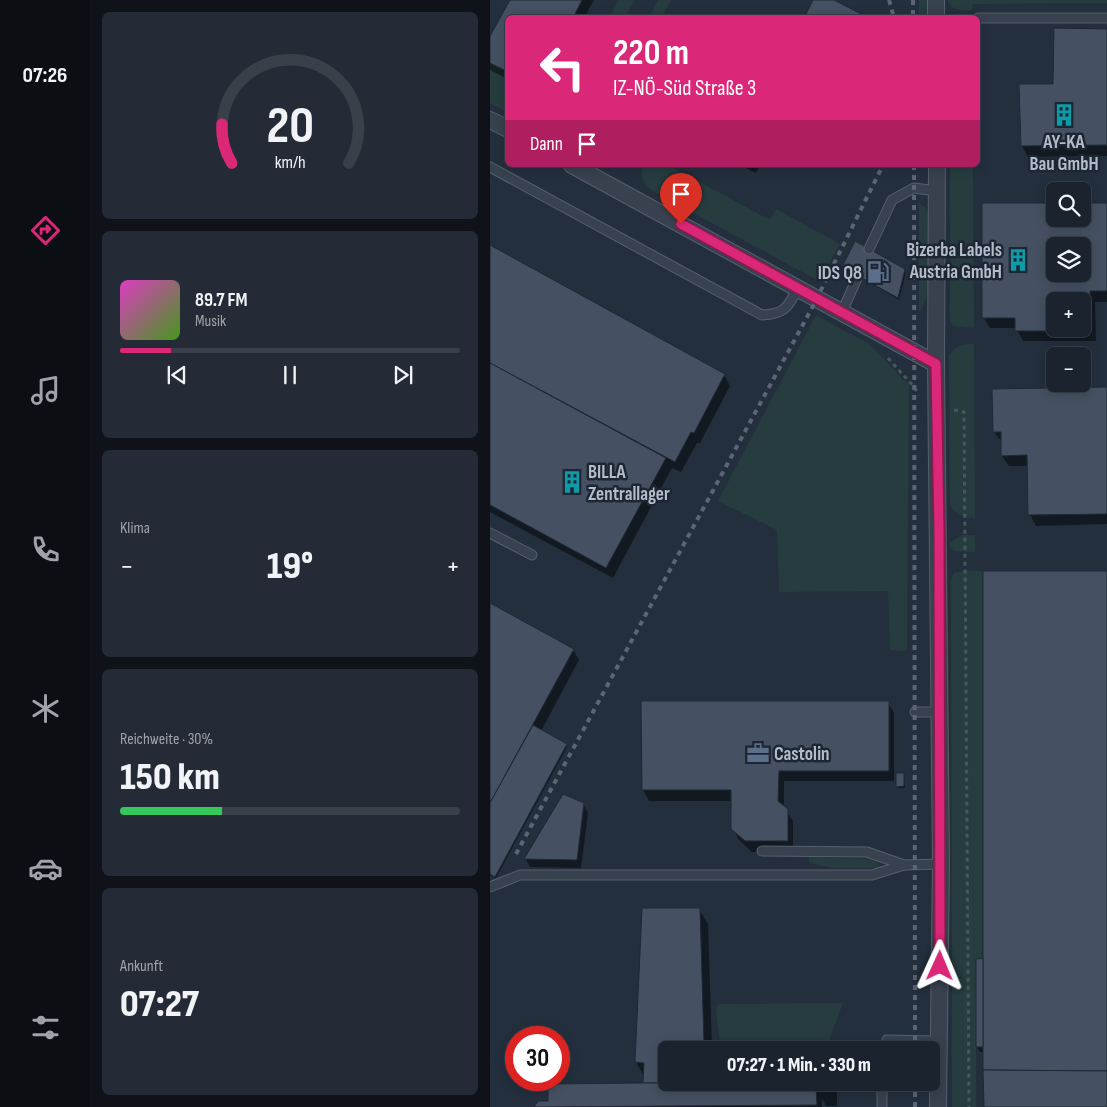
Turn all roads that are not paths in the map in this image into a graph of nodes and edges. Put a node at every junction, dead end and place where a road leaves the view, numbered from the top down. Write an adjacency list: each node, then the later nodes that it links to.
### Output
1 (936, 0): 2 (street)
2 (936, 15)
3 (980, 18): 4 (lane)
4 (1107, 18)
5 (490, 120): 6 (street)
6 (505, 128)
7 (490, 167): 13 (lane)
8 (576, 167): 13 (street)
9 (937, 167): 10 (street)
10 (936, 191): 11 (lane); 15 (street)
11 (869, 249)
12 (858, 276): 14 (lane)
13 (798, 288): 14 (street)
14 (842, 312): 15 (street)
15 (936, 364): 19 (street)
16 (490, 532): 17 (lane)
17 (532, 555)
18 (915, 712): 19 (lane)
19 (940, 712): 22 (street)
20 (762, 851): 21 (lane)
21 (904, 864): 22 (lane); 23 (lane)
22 (941, 864): 25 (street)
23 (490, 887)
24 (887, 1041): 25 (lane)
25 (938, 1041)
26 (882, 1091): 28 (lane)
27 (938, 1091): 29 (street)
28 (882, 1107)
29 (938, 1107)

